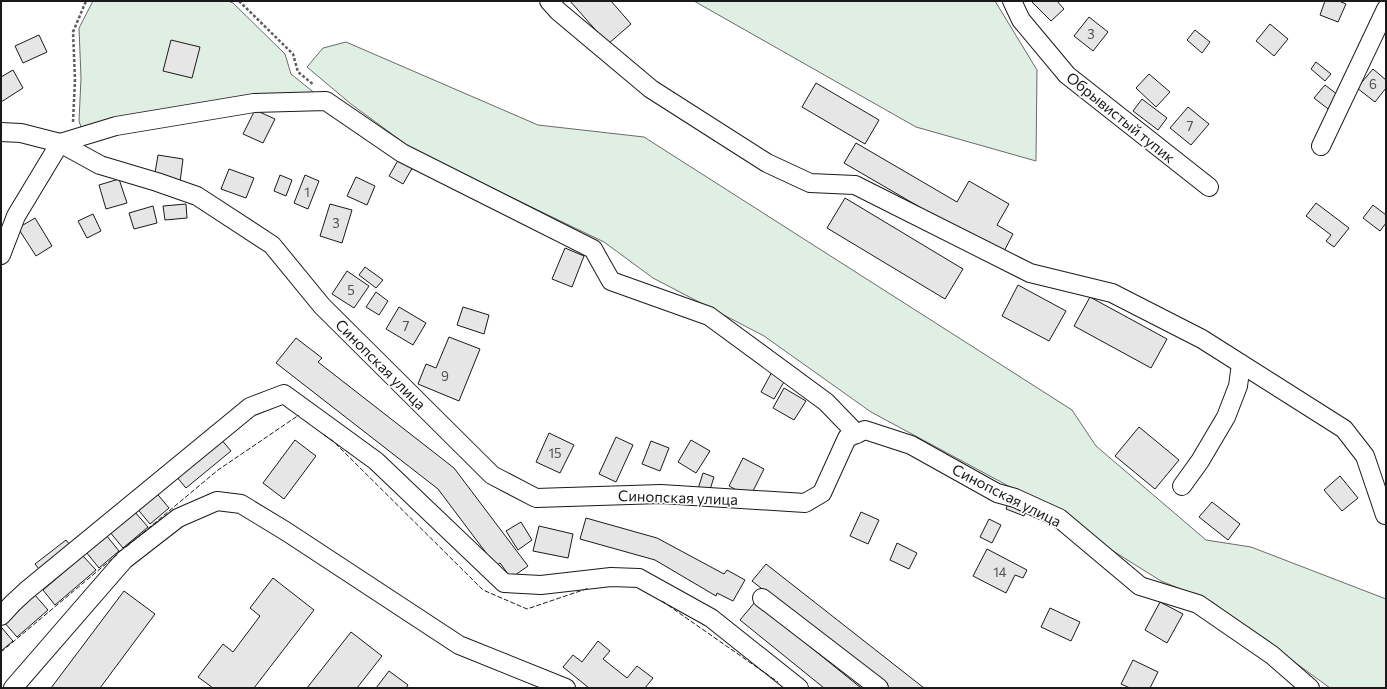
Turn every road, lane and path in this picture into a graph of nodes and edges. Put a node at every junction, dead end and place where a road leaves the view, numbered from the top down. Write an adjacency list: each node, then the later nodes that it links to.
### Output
1 (86, 1): 8 (path)
2 (239, 1): 6 (path)
3 (549, 1): 12 (street)
4 (1012, 1): 10 (street, Обрывистый тупик)
5 (1386, 9): 9 (street)
6 (326, 101): 8 (street); 13 (street)
7 (1, 132): 8 (street)
8 (60, 142): 11 (street); 13 (street, Синопская улица)
9 (1322, 146)
10 (1209, 187)
11 (1, 255)
12 (1241, 364): 14 (street); 15 (street)
13 (857, 434): 23 (street, Синопская улица)
14 (1182, 486)
15 (1385, 514)
16 (7, 598): 18 (street); 21 (street)
17 (762, 598): 22 (street)
18 (1, 616)
19 (13, 688): 20 (street)
20 (566, 688)
21 (799, 688)
22 (878, 688)
23 (1310, 688)

